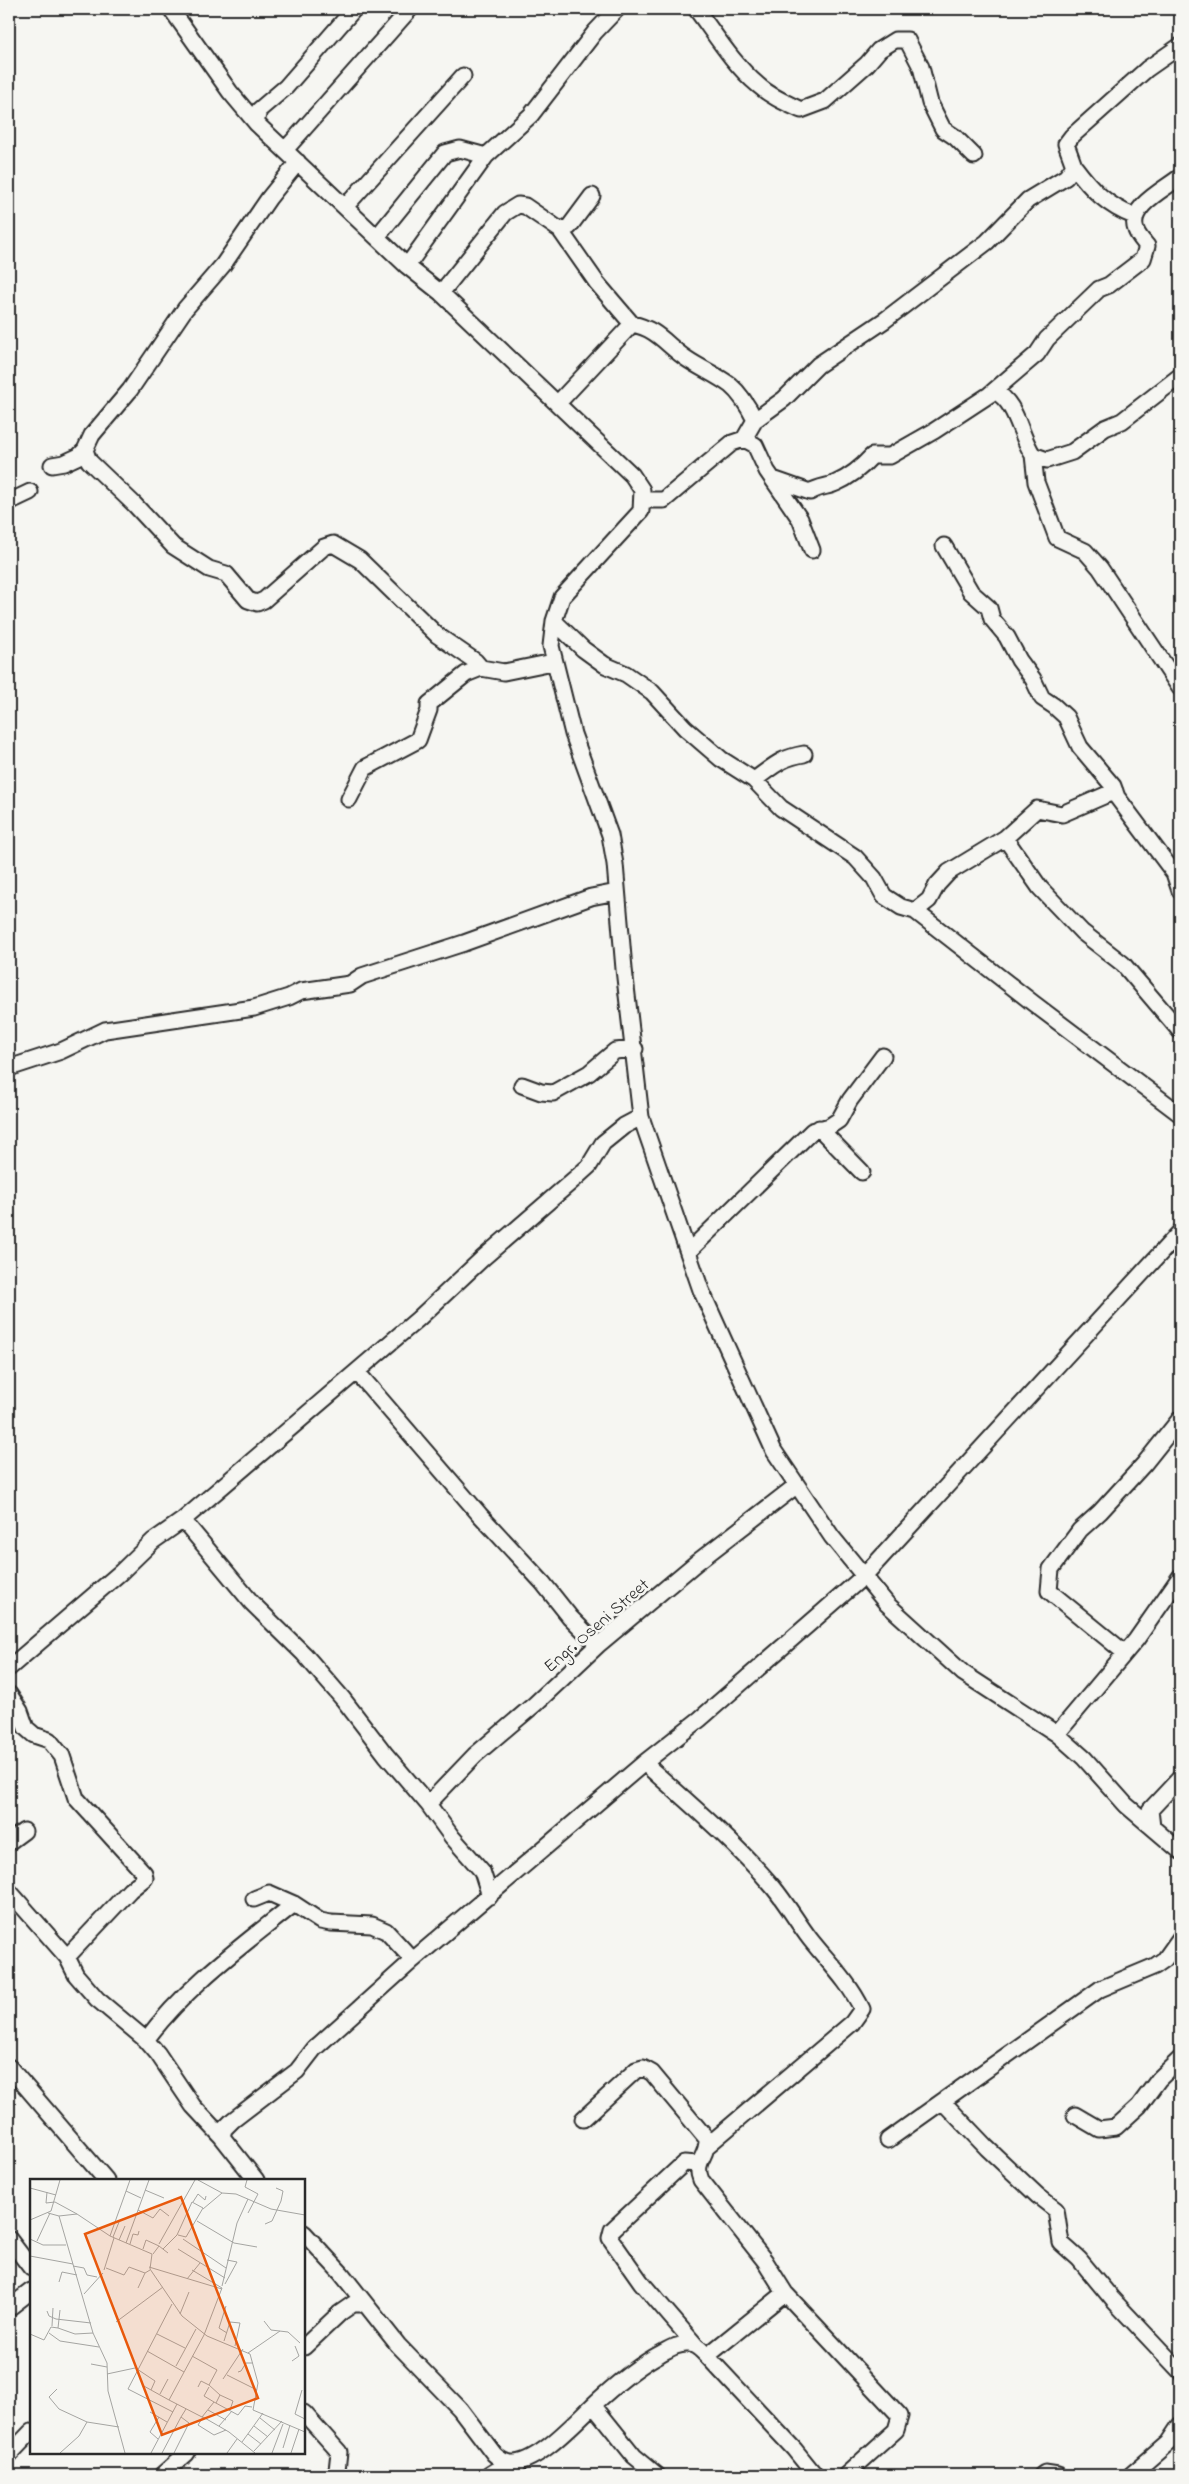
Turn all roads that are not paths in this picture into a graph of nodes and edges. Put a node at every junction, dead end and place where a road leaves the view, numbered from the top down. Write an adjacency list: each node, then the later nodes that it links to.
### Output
1 (171, 9): 8 (street)
2 (354, 9): 8 (street)
3 (410, 9): 9 (street)
4 (617, 9): 10 (street)
5 (696, 9): 11 (street)
6 (1180, 46): 13 (street)
7 (463, 76): 16 (street)
8 (258, 117): 9 (street)
9 (285, 150): 12 (street)
10 (486, 156): 19 (street); 20 (street)
11 (974, 156)
12 (298, 162): 16 (street); 28 (street)
13 (1074, 166): 17 (street); 26 (street)
14 (1180, 177): 17 (street)
15 (592, 196): 18 (street)
16 (344, 206): 19 (street)
17 (1134, 216): 24 (street)
18 (560, 230): 21 (street); 22 (street)
19 (377, 237): 20 (street)
20 (407, 266): 21 (street)
21 (441, 293): 25 (street)
22 (632, 324): 25 (street); 26 (street)
23 (1180, 376): 29 (street)
24 (994, 391): 29 (street); 31 (street)
25 (558, 403): 33 (street)
26 (755, 420): 27 (street)
27 (744, 438): 31 (street); 33 (street)
28 (85, 450): 30 (street); 39 (street)
29 (1038, 461): 40 (street)
30 (52, 465)
31 (773, 479): 36 (street)
32 (30, 492): 34 (street)
33 (642, 500): 37 (street)
34 (9, 502)
35 (944, 546): 43 (street)
36 (812, 550)
37 (554, 621): 38 (street); 42 (street)
38 (553, 662): 39 (street); 46 (street)
39 (481, 668): 44 (street)
40 (1180, 688)
41 (804, 754): 42 (street)
42 (754, 780): 48 (street)
43 (1115, 791): 45 (street); 47 (street)
44 (349, 799)
45 (1005, 838): 48 (street); 49 (street)
46 (617, 892): 50 (street); 52 (street)
47 (1180, 892)
48 (915, 911): 54 (street)
49 (1180, 1031)
50 (635, 1049): 53 (street); 55 (street)
51 (882, 1056): 56 (street)
52 (9, 1068)
53 (522, 1085)
54 (1180, 1114)
55 (642, 1117): 59 (street); 60 (street)
56 (819, 1128): 57 (street); 59 (street)
57 (862, 1172)
58 (1180, 1232): 64 (street)
59 (689, 1251): 62 (street)
60 (357, 1372): 63 (street); 66 (street)
61 (1180, 1419): 67 (street)
62 (797, 1485): 64 (street); 66 (street, Engr. Oseni Street)
63 (183, 1520): 68 (street); 73 (street)
64 (864, 1576): 70 (street); 71 (street)
65 (1180, 1577): 67 (street)
66 (598, 1645): 73 (street, Engr. Oseni Street)
67 (1125, 1653): 70 (street)
68 (9, 1667)
69 (9, 1694): 83 (street)
70 (1057, 1734): 74 (street)
71 (644, 1763): 79 (street); 93 (street)
72 (1180, 1778): 74 (street)
73 (428, 1804): 79 (street)
74 (1152, 1827): 77 (street)
75 (24, 1831): 76 (street)
76 (9, 1842)
77 (1180, 1851)
78 (9, 1891): 83 (street)
79 (490, 1896): 84 (street)
80 (254, 1899): 81 (street)
81 (294, 1904): 84 (street); 85 (street)
82 (1180, 1938): 88 (street)
83 (67, 1957): 85 (street)
84 (413, 1960): 91 (street)
85 (146, 2040): 91 (street)
86 (1180, 2059): 89 (street)
87 (9, 2067): 95 (street)
88 (943, 2102): 92 (street); 106 (street)
89 (1075, 2115)
90 (583, 2119): 93 (street)
91 (222, 2137): 96 (street)
92 (888, 2140)
93 (708, 2146): 94 (street)
94 (698, 2164): 101 (street); 105 (street)
95 (105, 2179)
96 (255, 2179)
97 (305, 2234): 102 (street)
98 (9, 2239): 99 (street)
99 (30, 2267)
100 (30, 2292): 103 (street)
101 (785, 2292): 105 (street); 120 (street)
102 (364, 2304): 104 (street); 113 (street)
103 (9, 2308)
104 (305, 2346)
105 (702, 2351): 107 (street); 119 (street)
106 (1180, 2371)
107 (593, 2405): 113 (street); 118 (street)
108 (305, 2414): 115 (street)
109 (1180, 2425): 123 (street)
110 (30, 2433): 112 (street)
111 (186, 2454): 114 (street)
112 (9, 2455)
113 (508, 2462): 116 (street); 117 (street)
114 (162, 2475)
115 (332, 2475)
116 (489, 2475)
117 (518, 2475)
118 (657, 2475)
119 (815, 2475)
120 (846, 2475)
121 (1042, 2475): 122 (street)
122 (1058, 2475)
123 (1131, 2475)

